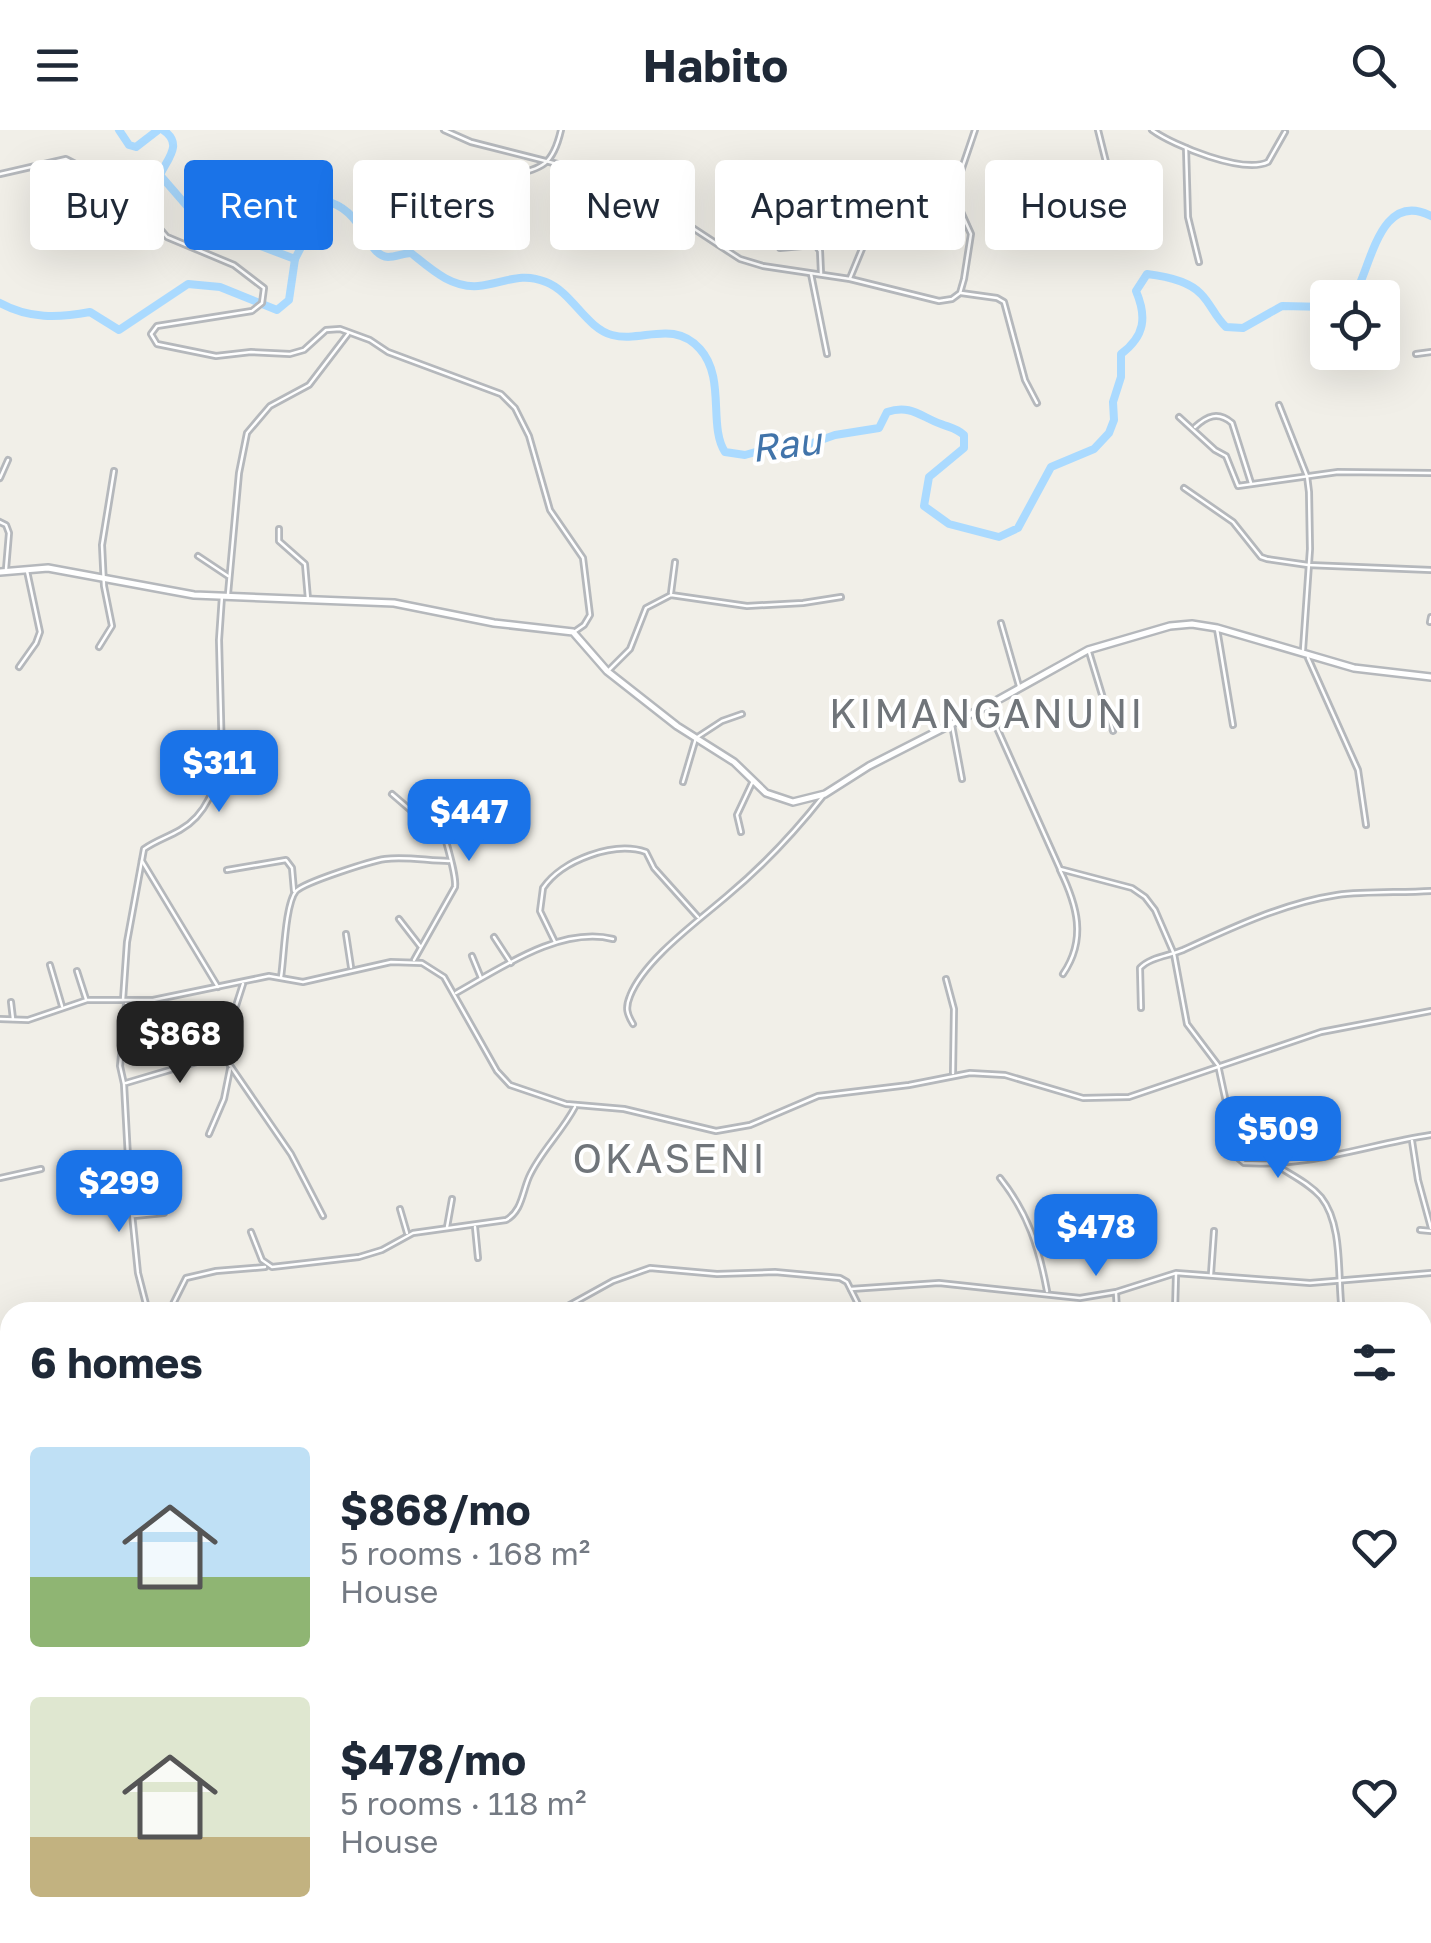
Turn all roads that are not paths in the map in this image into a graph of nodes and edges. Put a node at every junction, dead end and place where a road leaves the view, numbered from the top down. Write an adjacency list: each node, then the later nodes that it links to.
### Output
1 (444, 130): 10 (street)
2 (561, 130): 8 (street)
3 (975, 130): 19 (street)
4 (1098, 130): 9 (street)
5 (1152, 130): 7 (street)
6 (1286, 132): 7 (street)
7 (1186, 146): 15 (street)
8 (551, 160)
9 (1106, 160)
10 (550, 161)
11 (0, 174): 20 (street)
12 (695, 230): 16 (street)
13 (817, 250): 17 (street)
14 (863, 250): 18 (street)
15 (1199, 262)
16 (811, 272): 17 (street); 22 (street)
17 (821, 274): 18 (street)
18 (850, 279): 19 (street)
19 (960, 293): 24 (street)
20 (350, 332): 44 (street); 51 (street)
21 (1431, 352): 23 (street)
22 (827, 354)
23 (1416, 354)
24 (1037, 403)
25 (1279, 405): 31 (street)
26 (1179, 417): 27 (street)
27 (1193, 428): 33 (street); 33 (street)
28 (8, 460): 32 (street)
29 (114, 471): 43 (street)
30 (1431, 473): 31 (street)
31 (1307, 476): 33 (street); 39 (street)
32 (0, 478)
33 (1252, 485)
34 (1184, 488): 39 (street)
35 (0, 522): 42 (street)
36 (279, 529): 48 (street)
37 (198, 556): 44 (street)
38 (675, 562): 45 (street)
39 (1308, 565): 41 (street); 54 (street)
40 (27, 570): 42 (street); 43 (street); 55 (street)
41 (1431, 570)
42 (3, 572)
43 (103, 577): 46 (street); 52 (street)
44 (229, 577): 46 (street)
45 (671, 595): 47 (street); 56 (street)
46 (225, 596): 48 (street); 72 (street)
47 (841, 597)
48 (308, 601): 51 (street)
49 (1001, 623): 58 (street)
50 (1217, 628): 53 (street); 54 (street); 62 (street)
51 (572, 632): 56 (street)
52 (99, 646)
53 (1088, 650): 58 (street); 63 (street)
54 (1304, 652): 57 (street); 70 (street)
55 (19, 667)
56 (608, 671): 64 (street)
57 (1431, 676)
58 (1019, 688): 59 (street)
59 (987, 706): 61 (street); 74 (street)
60 (742, 714): 64 (street)
61 (952, 724): 65 (street); 69 (street)
62 (1232, 724)
63 (1113, 731)
64 (696, 738): 66 (street); 67 (street)
65 (962, 779)
66 (752, 781): 69 (street); 71 (street)
67 (683, 782)
68 (392, 794): 73 (street)
69 (824, 794): 78 (street)
70 (1366, 825)
71 (741, 832)
72 (142, 860): 97 (street); 101 (street)
73 (449, 861): 77 (street); 84 (street)
74 (1060, 869): 85 (street); 92 (street)
75 (227, 870): 77 (street)
76 (1431, 890): 85 (street)
77 (294, 892): 93 (street)
78 (699, 918): 83 (street); 107 (street)
79 (399, 919): 84 (street)
80 (346, 934): 90 (street)
81 (494, 936): 88 (street)
82 (613, 939): 83 (street)
83 (555, 942): 88 (street)
84 (421, 947): 87 (street)
85 (1174, 954): 103 (street); 109 (street)
86 (472, 956): 94 (street)
87 (413, 961): 90 (street); 98 (street)
88 (512, 964): 94 (street)
89 (50, 965): 102 (street)
90 (352, 969): 93 (street)
91 (77, 971): 99 (street)
92 (1063, 974)
93 (282, 977): 96 (street)
94 (482, 979): 98 (street)
95 (946, 979): 111 (street)
96 (244, 983): 97 (street); 108 (street)
97 (219, 988): 101 (street)
98 (455, 994): 113 (street)
99 (86, 1000): 101 (street); 102 (street)
100 (11, 1002): 106 (street)
101 (124, 1002): 112 (street)
102 (62, 1008): 106 (street)
103 (1141, 1008)
104 (1431, 1011): 109 (street)
105 (0, 1019): 106 (street)
106 (13, 1021)
107 (633, 1024)
108 (225, 1054): 110 (street); 112 (street)
109 (1218, 1065): 111 (street); 117 (street)
110 (230, 1068): 114 (street); 125 (street)
111 (953, 1074): 113 (street)
112 (124, 1084): 124 (street)
113 (576, 1106): 126 (street)
114 (208, 1134)
115 (1431, 1135): 116 (street)
116 (1412, 1138): 117 (street); 128 (street)
117 (1275, 1165): 138 (street)
118 (41, 1170): 119 (street)
119 (0, 1178)
120 (1000, 1178): 141 (street)
121 (452, 1199): 127 (street)
122 (400, 1209): 132 (street)
123 (164, 1213): 124 (street)
124 (133, 1216): 142 (street)
125 (323, 1216)
126 (474, 1225): 127 (street); 133 (street)
127 (446, 1228): 132 (street)
128 (1431, 1229): 129 (street)
129 (1420, 1230)
130 (1214, 1231): 137 (street)
131 (251, 1232): 134 (street)
132 (408, 1235): 134 (street)
133 (478, 1258)
134 (270, 1266): 143 (street)
135 (1431, 1272): 138 (street)
136 (1176, 1273): 137 (street); 140 (street); 147 (street)
137 (1211, 1276): 138 (street)
138 (1340, 1281): 148 (street)
139 (851, 1288): 141 (street); 144 (street); 145 (street)
140 (1116, 1292): 141 (street); 146 (street)
141 (1047, 1293)
142 (145, 1302)
143 (175, 1302)
144 (580, 1302)
145 (857, 1302)
146 (1117, 1302)
147 (1176, 1302)
148 (1341, 1302)

